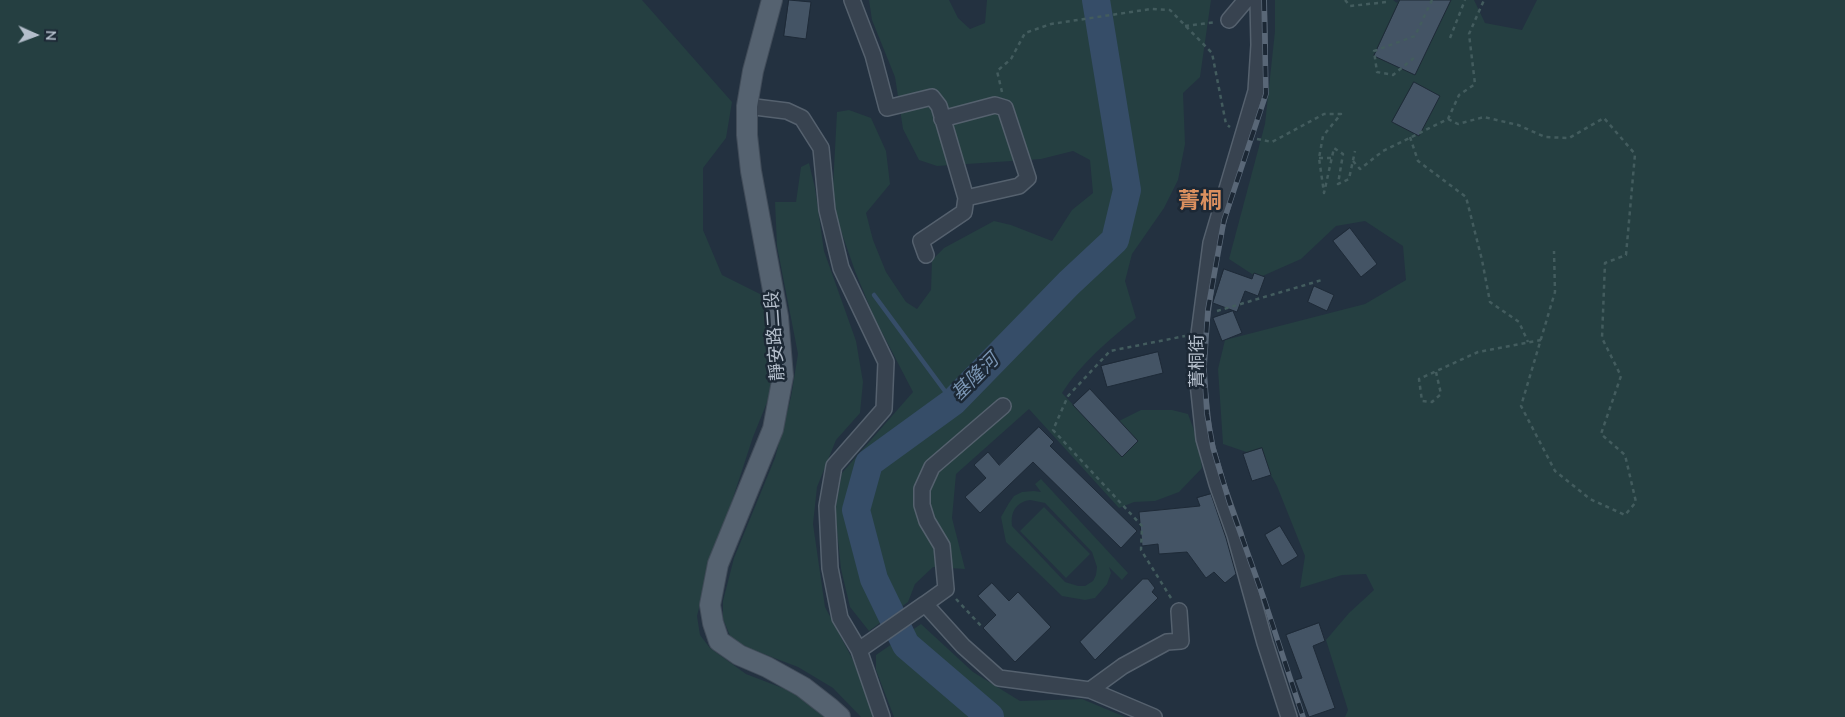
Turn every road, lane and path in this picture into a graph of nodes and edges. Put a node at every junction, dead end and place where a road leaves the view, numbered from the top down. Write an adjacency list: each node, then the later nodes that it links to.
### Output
1 (772, 0): 14 (main road, 靜安路二段)
2 (852, 0): 16 (street)
3 (1246, 0): 10 (street)
4 (1258, 0): 18 (street, 菁桐街)
5 (1345, 0): 6 (path)
6 (1388, 0)
7 (1432, 0): 13 (path)
8 (1465, 0): 12 (path)
9 (1484, 0): 17 (path)
10 (1229, 20): 11 (path)
11 (1185, 26): 15 (path); 18 (path)
12 (1450, 38)
13 (1414, 58)
14 (747, 106): 38 (street); 40 (main road, 靜安路二段)
15 (1005, 108): 16 (street); 24 (street)
16 (942, 119): 24 (street)
17 (1448, 119): 19 (path); 30 (path)
18 (1243, 137): 21 (path); 28 (street, 菁桐街)
19 (1410, 137): 23 (path); 31 (path)
20 (1355, 151): 23 (path)
21 (1319, 158): 22 (path); 22 (path)
22 (1332, 158): 23 (path)
23 (1353, 161)
24 (966, 198): 26 (street)
25 (1554, 251): 30 (path)
26 (926, 256)
27 (1322, 280): 28 (path)
28 (1201, 316): 29 (street, 菁桐街)
29 (1198, 334): 36 (path); 43 (street, 菁桐街)
30 (1541, 340): 31 (path)
31 (1528, 342): 32 (path)
32 (1436, 372): 32 (path)
33 (1003, 406): 34 (street)
34 (946, 589): 35 (street); 37 (path)
35 (920, 607): 38 (street); 39 (street)
36 (1179, 611): 39 (street)
37 (982, 628)
38 (859, 650): 41 (street)
39 (1090, 690): 42 (street)
40 (840, 717)
41 (882, 717)
42 (1154, 717)
43 (1289, 717)

